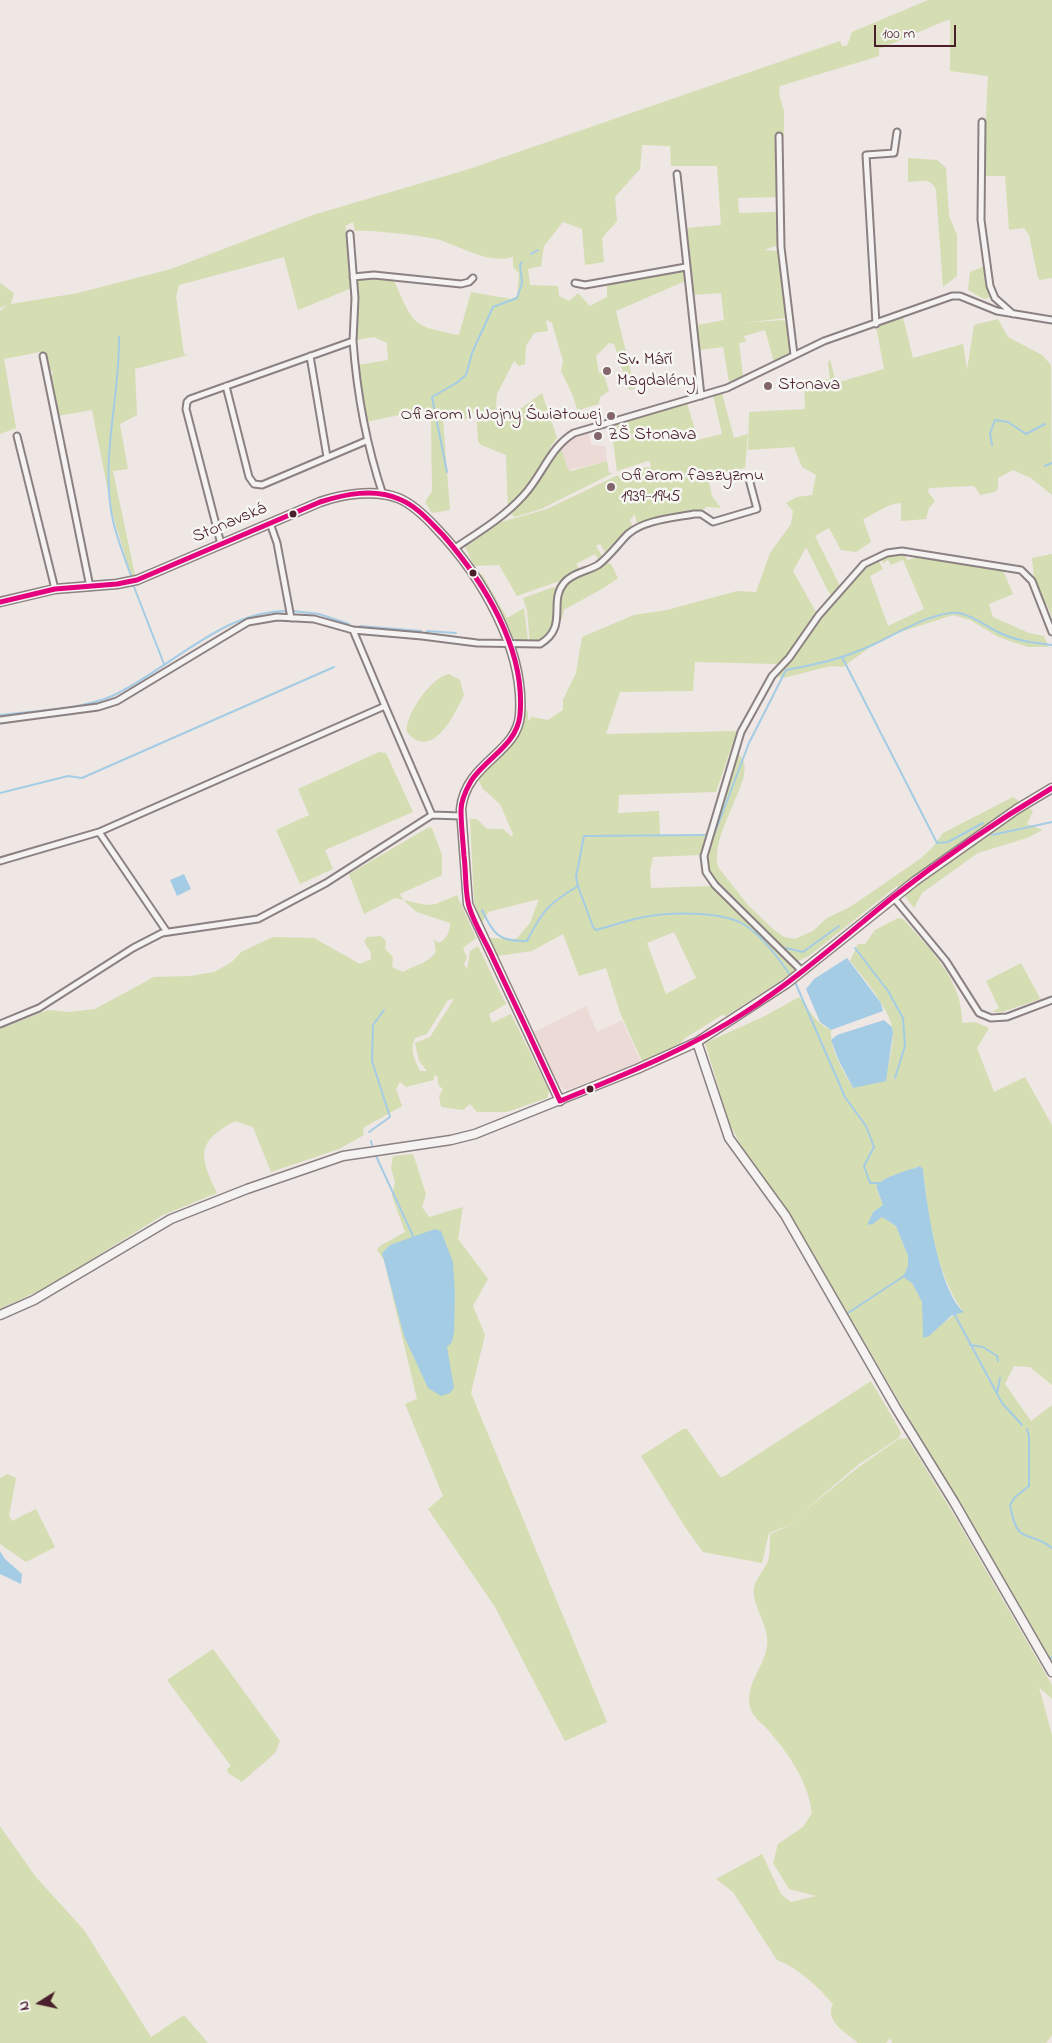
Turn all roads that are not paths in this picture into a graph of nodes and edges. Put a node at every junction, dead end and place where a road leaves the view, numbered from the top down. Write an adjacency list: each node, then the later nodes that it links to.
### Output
1 (982, 122): 10 (street)
2 (897, 132): 12 (street)
3 (779, 136): 14 (street)
4 (677, 174): 6 (street)
5 (350, 234): 7 (street)
6 (686, 267): 9 (street); 18 (street)
7 (353, 277): 8 (street); 13 (street)
8 (473, 278)
9 (575, 283)
10 (1013, 314): 11 (street); 12 (street)
11 (1052, 320)
12 (876, 324): 14 (street)
13 (353, 342): 16 (street); 20 (street)
14 (794, 355): 18 (street)
15 (43, 356): 27 (street)
16 (310, 356): 17 (street); 21 (street)
17 (226, 386): 21 (street); 25 (street)
18 (701, 396): 26 (street)
19 (18, 436): 28 (street)
20 (366, 441): 21 (street); 23 (street)
21 (328, 457)
22 (749, 479): 33 (street)
23 (384, 495): 24 (street, Stonavská); 26 (street, Stonavská)
24 (270, 523): 25 (street, Stonavská); 30 (street)
25 (221, 544): 27 (street, Stonavská)
26 (455, 548): 33 (street, Stonavská)
27 (90, 586): 28 (street, Stonavská)
28 (55, 589): 29 (street, Stonavská)
29 (0, 602)
30 (291, 618): 31 (street); 35 (street)
31 (353, 630): 33 (street); 34 (street)
32 (1052, 632): 43 (street)
33 (509, 645): 38 (street)
34 (385, 706): 37 (street); 39 (street)
35 (0, 720)
36 (1052, 788): 41 (street)
37 (432, 815): 38 (street); 42 (street)
38 (461, 816): 47 (street)
39 (99, 832): 40 (street); 42 (street)
40 (0, 861)
41 (894, 898): 43 (street); 44 (street)
42 (167, 932): 45 (street)
43 (802, 971): 46 (street)
44 (1052, 1000)
45 (0, 1024)
46 (697, 1042): 47 (street); 49 (street)
47 (560, 1101): 48 (street)
48 (0, 1315)
49 (1052, 1672)

